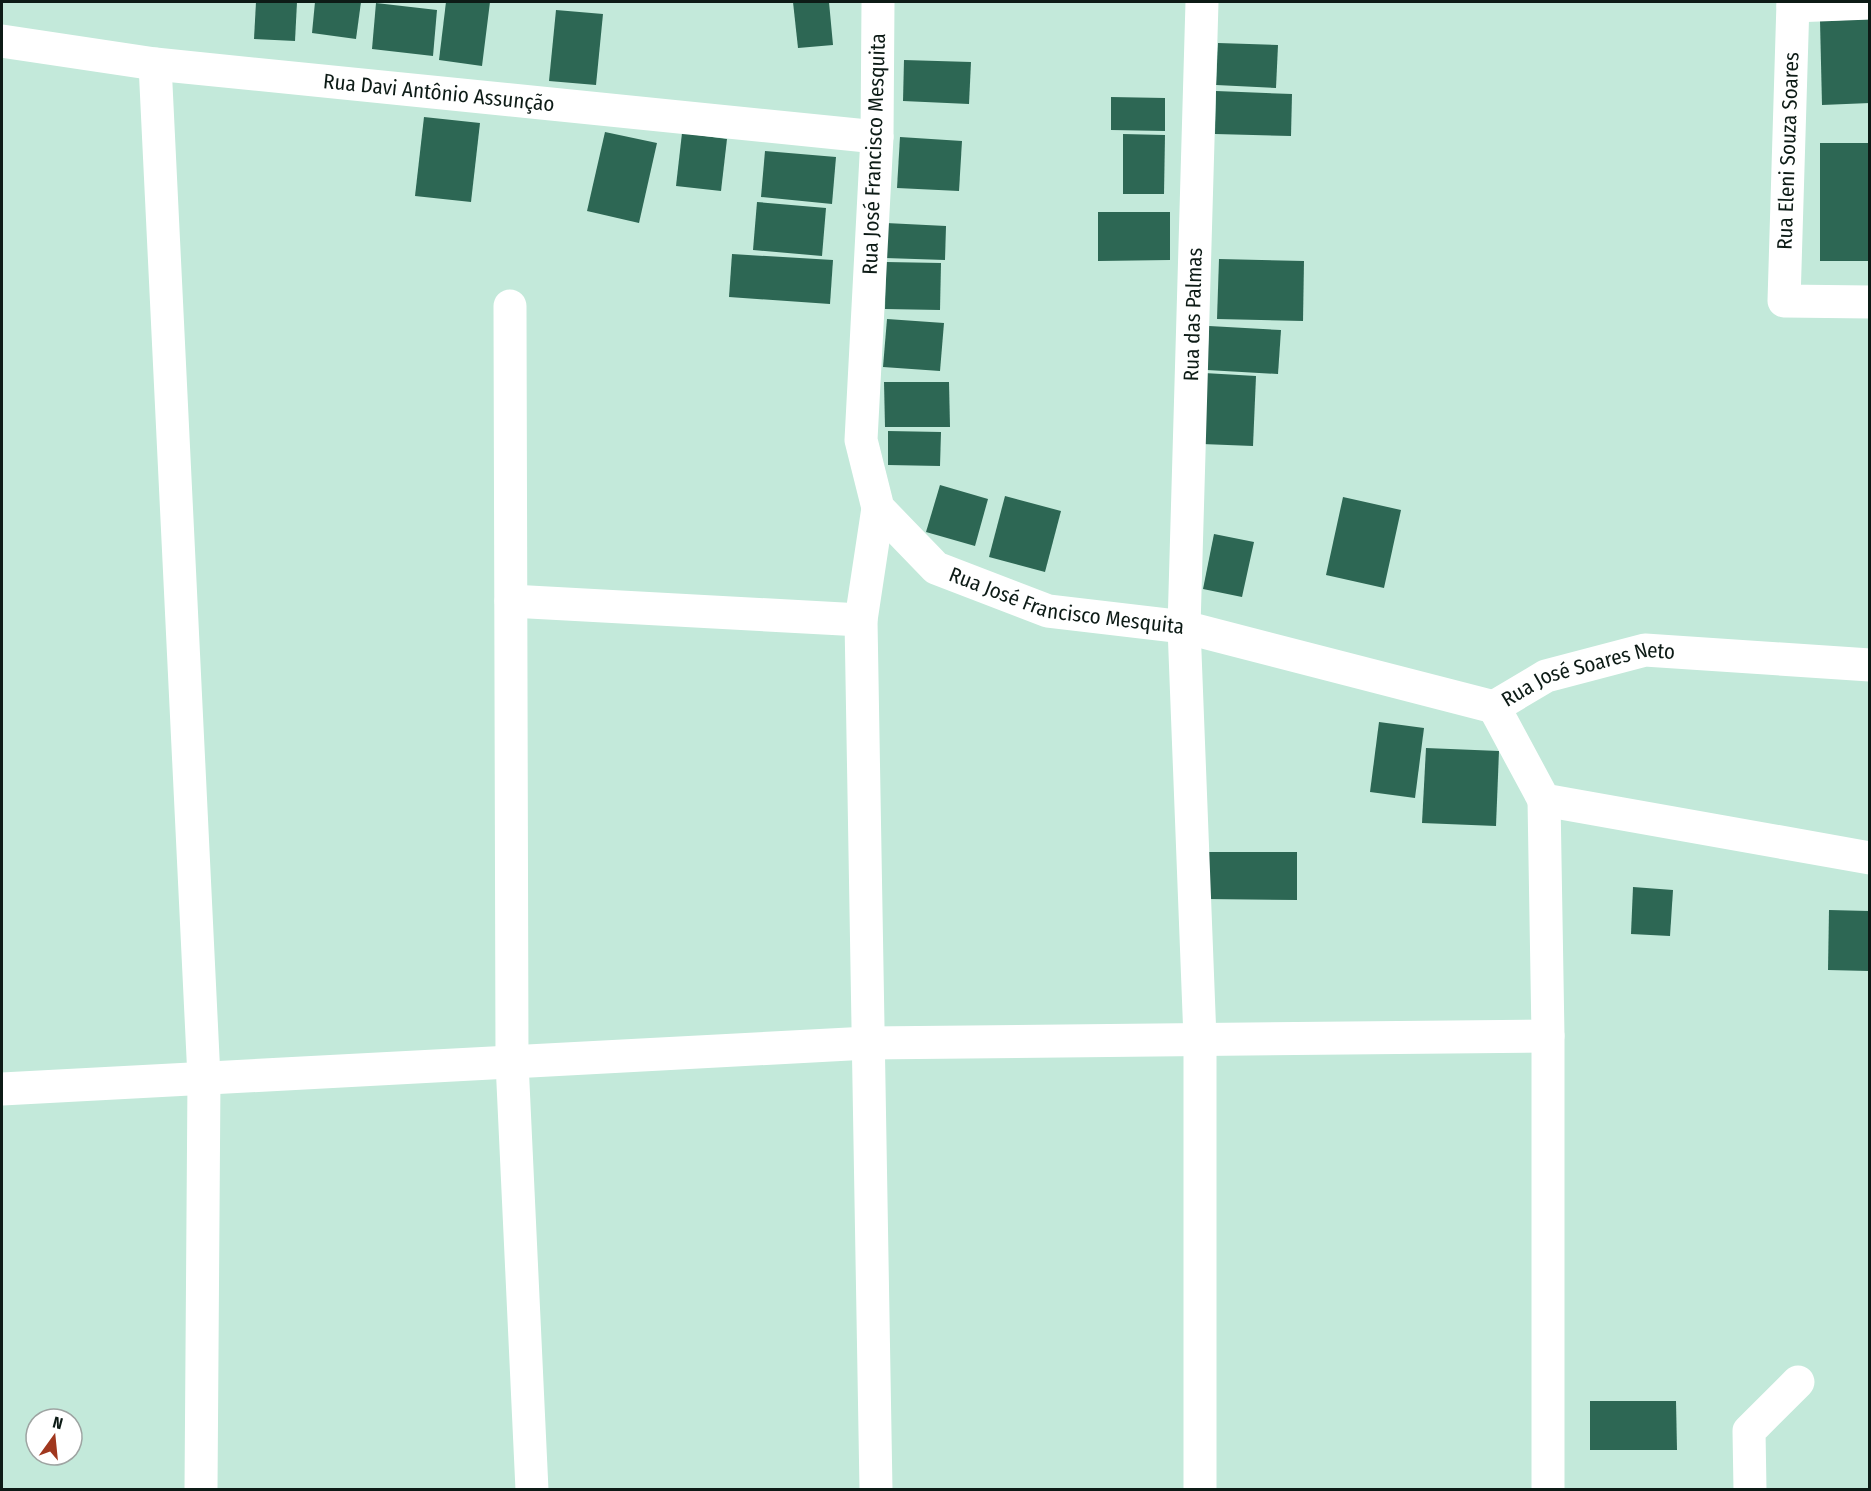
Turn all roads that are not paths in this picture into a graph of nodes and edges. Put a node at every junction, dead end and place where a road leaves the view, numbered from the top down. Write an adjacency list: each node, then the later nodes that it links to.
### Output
1 (878, 2): 7 (street, Rua José Francisco Mesquita)
2 (1202, 2): 13 (street, Rua das Palmas)
3 (1869, 3): 4 (street)
4 (1793, 4): 8 (street, Rua Eleni Souza Soares)
5 (2, 41): 6 (street, Rua Davi Antônio Assunção)
6 (155, 64): 7 (street, Rua Davi Antônio Assunção); 22 (street)
7 (877, 137): 10 (street, Rua José Francisco Mesquita)
8 (1869, 302)
9 (510, 306): 11 (street)
10 (878, 508): 12 (street); 13 (street, Rua José Francisco Mesquita)
11 (511, 601): 12 (street); 21 (street)
12 (861, 620): 20 (street)
13 (1184, 627): 15 (street, Rua José Francisco Mesquita); 19 (street, Rua das Palmas)
14 (1869, 665): 15 (street, Rua José Soares Neto)
15 (1494, 706): 16 (street, Rua José Soares Neto)
16 (1544, 800): 17 (street); 18 (street)
17 (1869, 858)
18 (1548, 1036): 19 (street); 29 (street)
19 (1200, 1039): 20 (street); 28 (street, Rua das Palmas)
20 (868, 1043): 21 (street); 27 (street)
21 (512, 1062): 22 (street); 26 (street)
22 (204, 1078): 23 (street); 25 (street)
23 (2, 1089)
24 (1798, 1382): 30 (street)
25 (201, 1490)
26 (532, 1490)
27 (876, 1490)
28 (1200, 1490)
29 (1548, 1490)
30 (1750, 1490)

